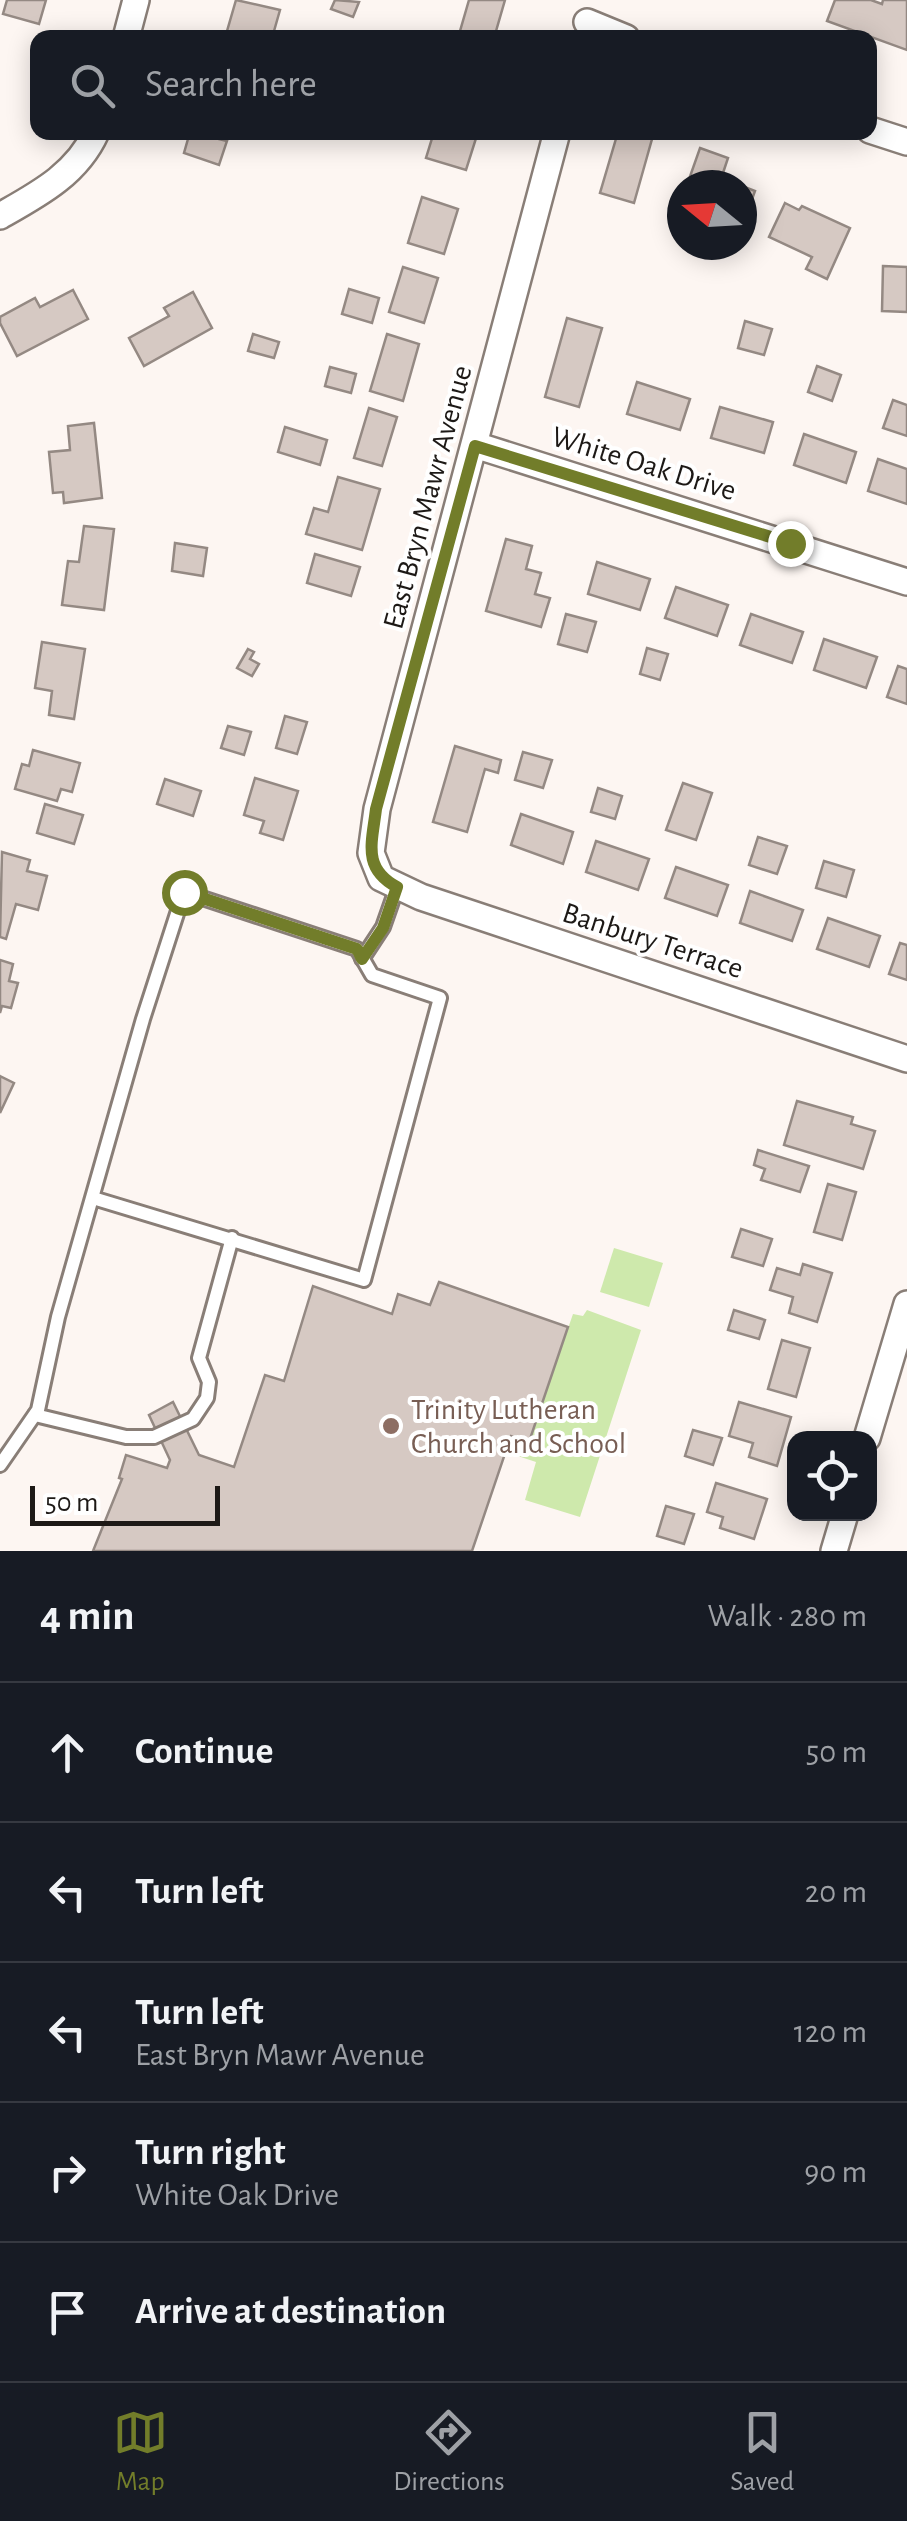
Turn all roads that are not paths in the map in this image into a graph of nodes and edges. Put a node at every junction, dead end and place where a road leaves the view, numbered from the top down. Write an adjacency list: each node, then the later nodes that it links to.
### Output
1 (136, 0): 2 (street)
2 (128, 30)
3 (877, 132): 6 (street)
4 (92, 140): 7 (street)
5 (556, 140): 8 (street, East Bryn Mawr Avenue)
6 (907, 142)
7 (0, 216)
8 (475, 446): 9 (street, White Oak Drive); 10 (street, East Bryn Mawr Avenue)
9 (907, 582)
10 (389, 882): 11 (lane); 12 (street, Banbury Terrace)
11 (362, 959): 13 (lane); 14 (lane)
12 (907, 1059)
13 (93, 1198): 14 (lane); 16 (lane)
14 (232, 1238): 16 (lane)
15 (907, 1304): 17 (street)
16 (36, 1415): 18 (lane)
17 (869, 1431)
18 (0, 1466)
19 (843, 1521): 20 (street)
20 (834, 1551)

